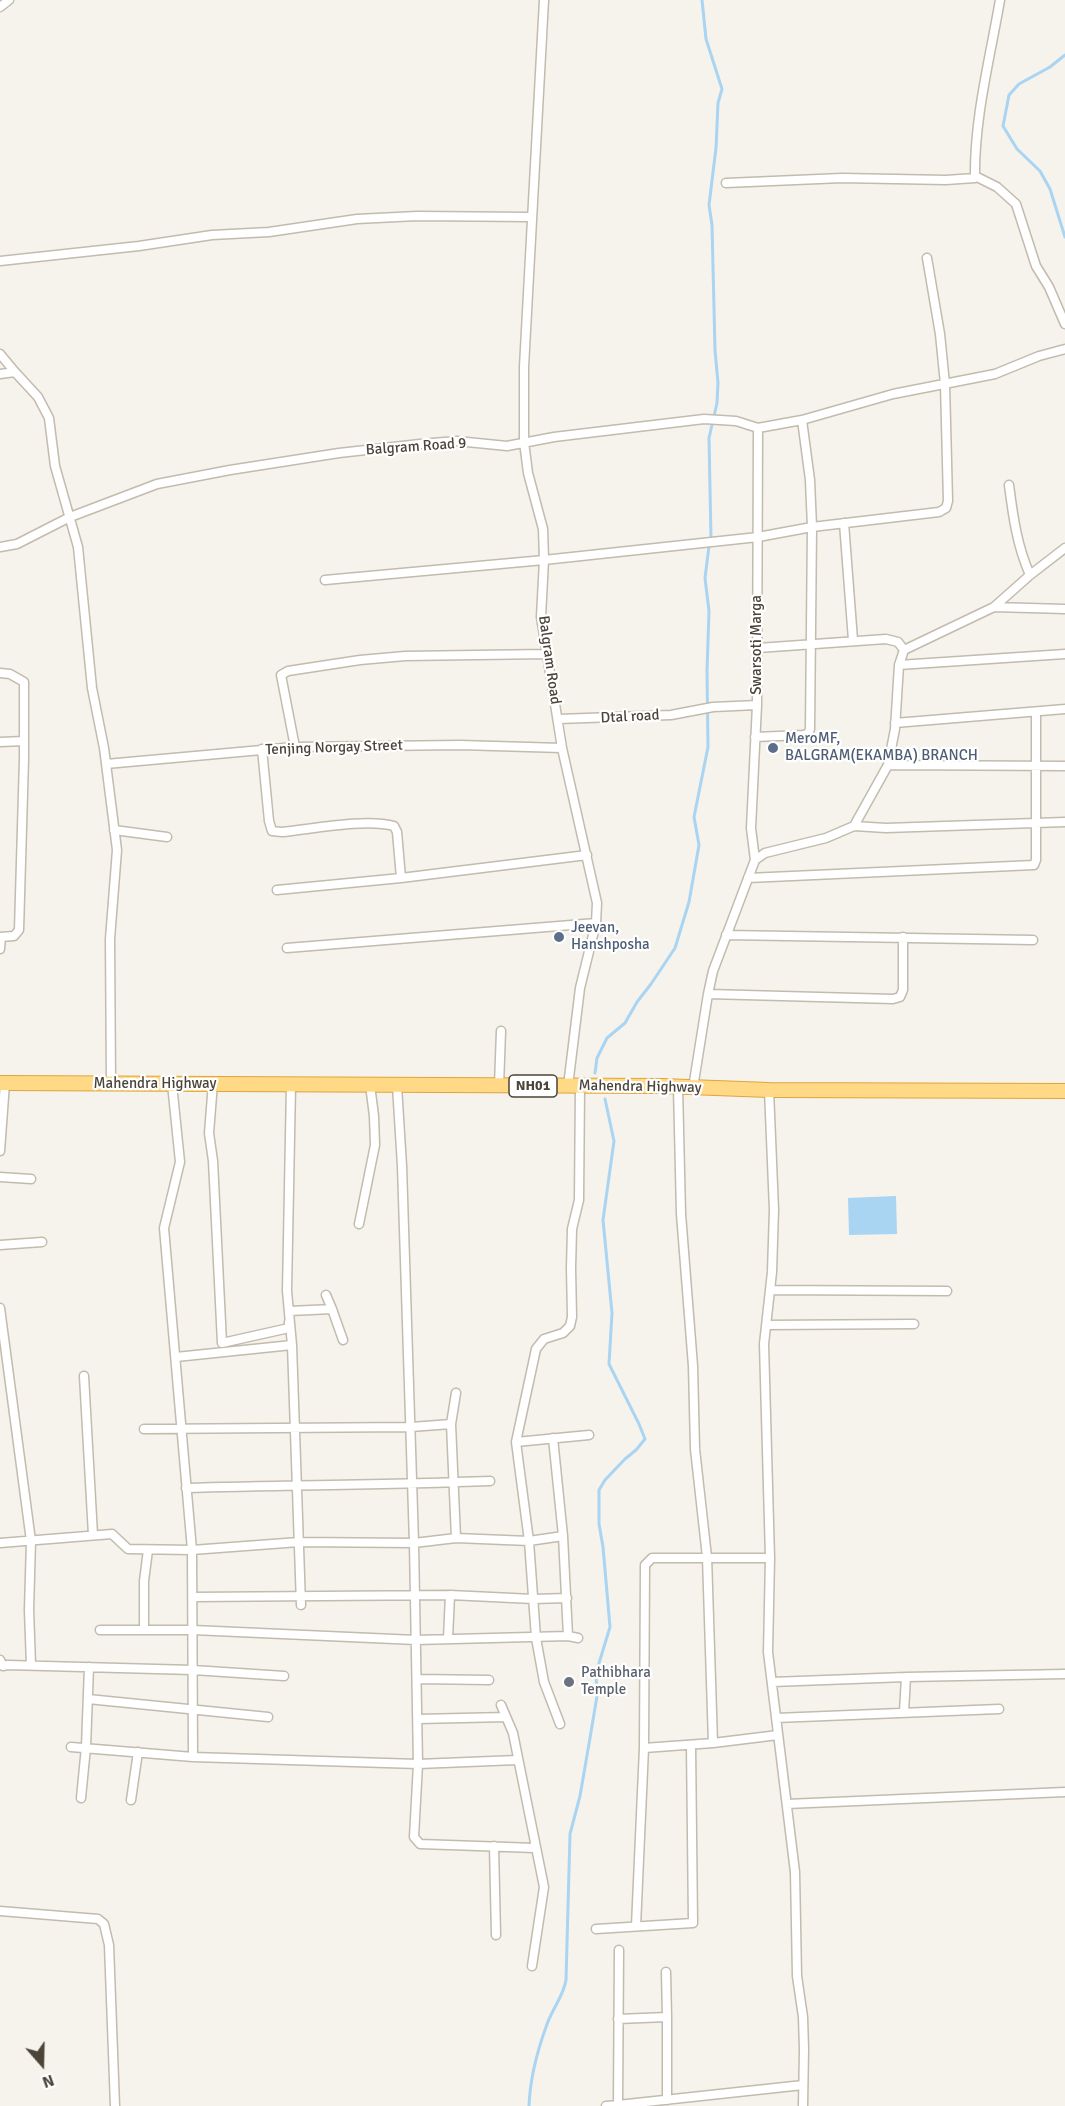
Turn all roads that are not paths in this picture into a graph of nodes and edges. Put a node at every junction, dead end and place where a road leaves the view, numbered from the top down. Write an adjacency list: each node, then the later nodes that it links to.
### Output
1 (9, 0): 4 (street)
2 (544, 0): 7 (street, Balgram Road)
3 (1000, 0): 5 (street)
4 (0, 7)
5 (975, 177): 6 (street); 10 (street)
6 (726, 183)
7 (531, 217): 9 (street); 18 (street, Balgram Road)
8 (927, 258): 15 (street)
9 (0, 261)
10 (1065, 324)
11 (1065, 349): 15 (street, Balgram Road 9)
12 (0, 354): 13 (street)
13 (15, 372): 14 (street); 20 (street)
14 (0, 374)
15 (945, 384): 16 (street, Balgram Road 9); 21 (street)
16 (802, 420): 17 (street, Balgram Road 9); 22 (street)
17 (758, 428): 18 (street, Balgram Road 9); 23 (street, Swarsoti Marga)
18 (524, 442): 20 (street, Balgram Road 9); 26 (street, Balgram Road)
19 (1009, 485): 28 (street)
20 (70, 517): 24 (street, Balgram Road 9); 51 (street)
21 (844, 523): 22 (street); 32 (street)
22 (812, 527): 23 (street); 33 (street)
23 (758, 537): 26 (street); 34 (street, Swarsoti Marga)
24 (0, 547)
25 (1065, 549): 27 (street); 28 (street)
26 (544, 560): 29 (street); 36 (street, Balgram Road)
27 (1065, 560)
28 (1030, 575): 30 (street)
29 (325, 580)
30 (994, 607): 31 (street); 35 (street)
31 (1065, 609)
32 (853, 640): 33 (street); 35 (street)
33 (812, 645): 34 (street); 45 (street)
34 (758, 648): 40 (street, Swarsoti Marga)
35 (904, 650): 38 (street)
36 (547, 654): 43 (street, Balgram Road); 48 (street)
37 (1065, 654): 38 (street)
38 (899, 665): 44 (street)
39 (0, 673): 46 (street)
40 (757, 705): 43 (street, Dtal road); 45 (street, Swarsoti Marga)
41 (1065, 709): 42 (street)
42 (1036, 712): 44 (street); 53 (street)
43 (558, 720): 49 (street, Balgram Road)
44 (895, 723): 52 (street)
45 (755, 737): 61 (street, Swarsoti Marga)
46 (24, 741): 47 (street); 67 (street)
47 (0, 742)
48 (295, 747): 49 (street, Tenjing Norgay Street); 50 (street, Tenjing Norgay Street)
49 (562, 748): 60 (street, Balgram Road)
50 (262, 749): 51 (street, Tenjing Norgay Street); 62 (street)
51 (106, 764): 58 (street)
52 (888, 765): 53 (street); 57 (street)
53 (1036, 766): 54 (street); 56 (street)
54 (1065, 766)
55 (1065, 822): 56 (street)
56 (1035, 823): 57 (street); 63 (street)
57 (854, 826): 61 (street)
58 (114, 830): 59 (street); 76 (street)
59 (167, 837)
60 (587, 855): 62 (street); 65 (street, Balgram Road)
61 (755, 860): 63 (street)
62 (400, 878): 64 (street)
63 (748, 878): 66 (street)
64 (277, 890)
65 (596, 923): 70 (street); 82 (street, Balgram Road)
66 (726, 935): 68 (street); 72 (street)
67 (0, 937): 71 (street)
68 (903, 938): 69 (street); 72 (street)
69 (1033, 940)
70 (287, 948)
71 (0, 949)
72 (708, 994): 84 (street)
73 (501, 1031): 81 (street)
74 (3, 1083): 76 (highway, Mahendra Highway / NH01); 87 (street)
75 (213, 1083): 77 (highway, Mahendra Highway / NH01); 78 (highway, Mahendra Highway / NH01); 94 (street)
76 (111, 1084): 77 (highway, Mahendra Highway / NH01)
77 (172, 1084): 104 (street)
78 (291, 1085): 79 (highway, Mahendra Highway / NH01); 94 (street)
79 (370, 1085): 80 (highway, Mahendra Highway / NH01); 90 (street)
80 (398, 1086): 81 (highway, Mahendra Highway / NH01); 108 (street)
81 (499, 1086): 82 (highway, Mahendra Highway / NH01)
82 (574, 1086): 83 (highway, Mahendra Highway / NH01); 114 (street, Balgram Road)
83 (678, 1087): 84 (highway, Mahendra Highway / NH01); 130 (street)
84 (693, 1088): 85 (highway, Mahendra Highway / NH01)
85 (769, 1090): 86 (highway, Mahendra Highway / NH01); 93 (street)
86 (1065, 1091)
87 (0, 1150)
88 (0, 1177): 89 (street)
89 (31, 1179)
90 (359, 1224)
91 (42, 1242): 92 (street)
92 (0, 1245)
93 (770, 1290): 95 (street); 101 (street)
94 (287, 1291): 99 (street)
95 (947, 1292)
96 (326, 1295): 98 (street)
97 (0, 1308): 123 (street)
98 (332, 1309): 99 (street); 102 (street)
99 (290, 1311): 103 (street)
100 (914, 1324): 101 (street)
101 (766, 1325): 131 (street)
102 (343, 1340)
103 (292, 1345): 104 (street); 109 (street)
104 (176, 1357): 111 (street)
105 (84, 1377): 120 (street)
106 (456, 1393): 107 (street)
107 (451, 1424): 108 (street); 116 (street)
108 (411, 1427): 109 (street); 118 (street)
109 (294, 1428): 111 (street); 117 (street)
110 (144, 1429): 111 (street)
111 (182, 1429): 119 (street)
112 (589, 1435): 113 (street)
113 (553, 1438): 114 (street); 121 (street)
114 (516, 1442): 124 (street, Balgram Road)
115 (490, 1481): 116 (street)
116 (454, 1483): 118 (street); 122 (street)
117 (297, 1484): 118 (street); 119 (street); 125 (street)
118 (413, 1485): 127 (street)
119 (186, 1488): 129 (street)
120 (93, 1535): 123 (street); 128 (street)
121 (563, 1536): 124 (street); 135 (street)
122 (456, 1538): 124 (street); 127 (street)
123 (31, 1541): 126 (street); 147 (street)
124 (529, 1541): 136 (street, Balgram Road)
125 (299, 1542): 127 (street); 129 (street); 137 (street)
126 (0, 1543)
127 (414, 1543): 133 (street)
128 (148, 1550): 129 (street); 139 (street)
129 (192, 1550): 134 (street)
130 (707, 1557): 131 (street); 167 (street); 171 (street)
131 (770, 1558): 155 (street)
132 (450, 1595): 133 (street); 136 (street); 142 (street)
133 (414, 1596): 137 (street); 145 (street)
134 (193, 1597): 137 (street); 140 (street)
135 (567, 1598): 136 (street); 141 (street)
136 (533, 1599): 143 (street, Balgram Road)
137 (301, 1600)
138 (100, 1630): 139 (street)
139 (144, 1630): 140 (street)
140 (193, 1630): 145 (street); 149 (street)
141 (568, 1636): 143 (street); 144 (street)
142 (448, 1638): 143 (street); 145 (street)
143 (536, 1638): 165 (street, Balgram Road)
144 (578, 1638)
145 (416, 1640): 153 (street)
146 (0, 1660): 147 (street)
147 (31, 1665): 148 (street)
148 (89, 1667): 149 (street); 156 (street)
149 (193, 1670): 151 (street); 158 (street)
150 (1065, 1674): 152 (street)
151 (284, 1676)
152 (906, 1677): 155 (street); 160 (street)
153 (417, 1679): 154 (street); 164 (street)
154 (489, 1680)
155 (772, 1682): 163 (street)
156 (88, 1699): 158 (street); 170 (street)
157 (501, 1706): 162 (street)
158 (193, 1709): 161 (street); 173 (street)
159 (999, 1709): 160 (street)
160 (904, 1712): 163 (street)
161 (268, 1717)
162 (506, 1717): 164 (street); 174 (street)
163 (776, 1718): 166 (street)
164 (417, 1719): 175 (street)
165 (560, 1724)
166 (778, 1735): 167 (street); 179 (street)
167 (713, 1743): 168 (street)
168 (691, 1745): 171 (street); 183 (street)
169 (71, 1747): 170 (street)
170 (86, 1747): 172 (street); 177 (street)
171 (644, 1748): 183 (street)
172 (138, 1752): 173 (street); 178 (street)
173 (193, 1757): 175 (street)
174 (518, 1760): 175 (street); 181 (street)
175 (418, 1764): 180 (street)
176 (1065, 1792): 179 (street)
177 (81, 1798)
178 (131, 1800)
179 (787, 1804): 191 (street)
180 (494, 1846): 181 (street); 185 (street)
181 (535, 1848): 187 (street)
182 (0, 1911): 194 (street)
183 (636, 1926): 184 (street)
184 (596, 1929)
185 (496, 1935)
186 (619, 1950): 190 (street)
187 (532, 1966)
188 (666, 1972): 189 (street)
189 (667, 2017): 190 (street); 192 (street)
190 (618, 2019): 193 (street)
191 (802, 2085): 192 (street); 196 (street)
192 (667, 2100): 193 (street)
193 (618, 2105): 195 (street)
194 (115, 2106)
195 (606, 2106)
196 (803, 2106)

